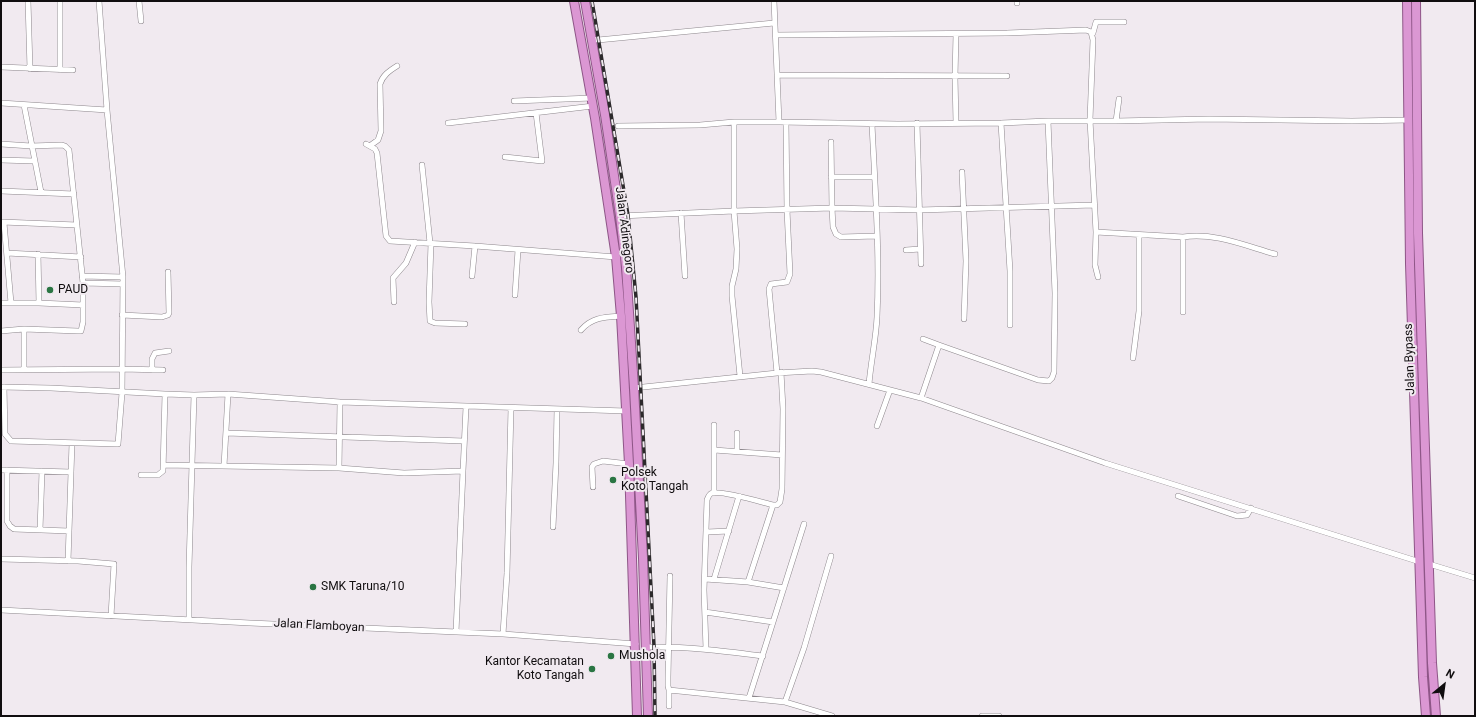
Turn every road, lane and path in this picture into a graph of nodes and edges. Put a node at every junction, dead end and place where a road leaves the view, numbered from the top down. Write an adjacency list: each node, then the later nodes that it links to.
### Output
1 (28, 1): 21 (street)
2 (60, 1): 22 (street)
3 (99, 1): 32 (street)
4 (139, 1): 12 (street)
5 (574, 1): 29 (highway, Jalan Adinegoro)
6 (585, 1): 18 (highway)
7 (774, 1): 14 (street)
8 (1407, 1): 10 (highway, Jalan Bypass)
9 (1416, 1): 11 (highway, Jalan Bypass)
10 (1407, 13): 11 (highway); 38 (highway, Jalan Bypass)
11 (1416, 13): 177 (highway, Jalan Bypass)
12 (141, 21)
13 (1124, 22): 15 (street)
14 (774, 23): 17 (street); 18 (street)
15 (1092, 33): 16 (street); 37 (street)
16 (956, 34): 17 (street); 25 (street)
17 (776, 35): 24 (street)
18 (592, 39): 34 (highway)
19 (397, 66): 81 (street)
20 (1, 67): 21 (street)
21 (30, 68): 22 (street)
22 (60, 70): 23 (street)
23 (73, 70)
24 (777, 75): 25 (street); 41 (street)
25 (955, 76): 26 (street); 46 (street)
26 (1007, 76)
27 (1119, 100): 39 (street)
28 (514, 101): 29 (street)
29 (592, 102): 33 (street); 35 (highway, Jalan Adinegoro)
30 (1, 103): 31 (street)
31 (24, 105): 32 (street); 53 (street)
32 (106, 110): 97 (street)
33 (536, 113): 44 (street); 54 (street)
34 (605, 115): 35 (highway); 49 (highway)
35 (595, 118): 50 (highway, Jalan Adinegoro)
36 (1048, 120): 37 (street); 43 (street); 65 (street)
37 (1090, 120): 39 (street); 64 (street)
38 (1408, 120): 39 (street); 177 (highway, Jalan Bypass)
39 (1116, 121)
40 (734, 122): 41 (street); 48 (street); 72 (street)
41 (779, 122): 42 (street)
42 (786, 122): 47 (street); 70 (street)
43 (1001, 122): 46 (street); 67 (street)
44 (448, 123)
45 (917, 123): 46 (street); 47 (street); 71 (street)
46 (956, 123)
47 (872, 124): 60 (street)
48 (618, 126)
49 (608, 136): 50 (highway); 74 (highway)
50 (598, 137): 91 (highway, Jalan Adinegoro)
51 (831, 142): 59 (street)
52 (1, 144): 53 (street)
53 (32, 146): 56 (street); 63 (street)
54 (505, 157)
55 (1, 160): 56 (street)
56 (34, 161): 62 (street)
57 (422, 165): 82 (street)
58 (962, 172): 69 (street)
59 (831, 177): 60 (street); 66 (street)
60 (874, 177): 68 (street)
61 (1, 191): 62 (street)
62 (41, 192): 63 (street)
63 (74, 194): 76 (street)
64 (1094, 206): 65 (street); 77 (street)
65 (1050, 207): 67 (street); 117 (street)
66 (832, 208): 68 (street); 70 (street); 79 (street)
67 (1007, 208): 69 (street); 112 (street)
68 (876, 209): 71 (street); 79 (street)
69 (962, 209): 71 (street); 110 (street)
70 (787, 210): 72 (street); 125 (street)
71 (919, 210): 86 (street)
72 (734, 211): 73 (street); 126 (street)
73 (681, 213): 74 (street); 96 (street)
74 (620, 216): 129 (highway)
75 (3, 222): 76 (street); 87 (street)
76 (78, 225): 90 (street)
77 (1096, 232): 78 (street); 98 (street)
78 (1139, 235): 80 (street); 119 (street)
79 (876, 236): 127 (street)
80 (1183, 237): 89 (street); 107 (street)
81 (415, 242): 82 (street); 102 (street)
82 (431, 243): 83 (street); 111 (street)
83 (475, 246): 84 (street); 95 (street)
84 (518, 250): 91 (street); 101 (street)
85 (906, 250): 86 (street)
86 (920, 250): 92 (street)
87 (7, 253): 88 (street); 103 (street)
88 (38, 254): 90 (street); 104 (street)
89 (1276, 254)
90 (81, 257): 94 (street)
91 (616, 257): 109 (highway, Jalan Adinegoro)
92 (921, 264)
93 (168, 272): 108 (street)
94 (82, 276): 97 (street); 99 (street)
95 (472, 276)
96 (685, 276)
97 (123, 277): 100 (street)
98 (1098, 277)
99 (83, 283): 100 (street); 106 (street)
100 (123, 284): 108 (street)
101 (515, 295)
102 (394, 302)
103 (11, 303): 104 (street); 105 (street)
104 (40, 303): 106 (street)
105 (1, 304)
106 (83, 305): 113 (street)
107 (1183, 312)
108 (122, 315): 120 (street)
109 (621, 316): 114 (street); 140 (highway, Jalan Adinegoro)
110 (964, 319)
111 (465, 324)
112 (1010, 325)
113 (24, 329): 115 (street); 122 (street)
114 (581, 330)
115 (1, 331)
116 (923, 339): 117 (street)
117 (939, 345): 135 (street)
118 (169, 351): 123 (street)
119 (1133, 358)
120 (122, 369): 122 (street); 123 (street); 131 (street)
121 (1, 370): 122 (street)
122 (24, 370)
123 (152, 370): 124 (street)
124 (163, 370)
125 (779, 372): 126 (street); 127 (street); 150 (street)
126 (740, 376): 129 (street)
127 (869, 384): 130 (street)
128 (3, 387): 131 (street); 147 (street)
129 (634, 388): 193 (highway)
130 (890, 390): 135 (street); 142 (street)
131 (122, 393): 132 (street); 147 (street)
132 (165, 394): 134 (street); 152 (street)
133 (228, 394): 134 (street); 136 (street); 143 (street)
134 (194, 395): 153 (street)
135 (921, 398): 167 (street)
136 (340, 402): 137 (street); 145 (street)
137 (466, 407): 138 (street); 146 (street)
138 (511, 408): 139 (street); 190 (street)
139 (557, 409): 140 (street); 169 (street)
140 (626, 411): 151 (highway, Jalan Adinegoro)
141 (714, 425): 148 (street)
142 (877, 426)
143 (226, 433): 145 (street); 154 (street)
144 (737, 433): 149 (street)
145 (339, 437): 146 (street); 155 (street)
146 (464, 441): 159 (street)
147 (72, 443): 160 (street)
148 (714, 450): 149 (street); 163 (street)
149 (737, 451): 150 (street)
150 (782, 455): 166 (street)
151 (629, 464): 162 (street); 191 (highway, Jalan Adinegoro)
152 (163, 465): 153 (street); 161 (street)
153 (193, 466): 154 (street); 187 (street)
154 (224, 466): 155 (street)
155 (338, 468): 159 (street)
156 (1, 470): 157 (street)
157 (7, 470): 158 (street); 170 (street)
158 (42, 471): 160 (street); 170 (street)
159 (463, 471): 189 (street)
160 (72, 472): 171 (street)
161 (141, 475)
162 (593, 487)
163 (714, 493): 164 (street); 173 (street)
164 (739, 496): 166 (street); 172 (street)
165 (1178, 496): 167 (street)
166 (773, 505): 182 (street)
167 (1251, 508): 177 (street)
168 (804, 524): 183 (street)
169 (553, 527)
170 (40, 530): 171 (street)
171 (69, 530): 176 (street)
172 (729, 531): 173 (street); 181 (street)
173 (707, 532): 180 (street)
174 (830, 556): 198 (street)
175 (1, 559): 176 (street)
176 (68, 561): 186 (street)
177 (1424, 563): 179 (street); 205 (highway, Jalan Bypass); 206 (highway, Jalan Bypass)
178 (670, 576): 192 (street)
179 (1475, 578)
180 (705, 579): 181 (street); 185 (street)
181 (714, 579): 182 (street)
182 (748, 582): 183 (street)
183 (784, 588): 188 (street)
184 (1, 610): 186 (street, Jalan Flamboyan)
185 (705, 612): 188 (street); 194 (street)
186 (111, 616): 187 (street, Jalan Flamboyan)
187 (190, 620): 189 (street, Jalan Flamboyan)
188 (773, 622): 195 (street)
189 (456, 632): 190 (street, Jalan Flamboyan)
190 (503, 634): 191 (street, Jalan Flamboyan)
191 (636, 644): 200 (highway, Jalan Adinegoro)
192 (669, 646): 193 (street); 194 (street); 196 (street)
193 (647, 647): 201 (highway)
194 (706, 649): 195 (street)
195 (763, 656): 197 (street)
196 (669, 690): 197 (street); 199 (street)
197 (749, 698): 198 (street)
198 (785, 702): 202 (street)
199 (669, 706)
200 (637, 716)
201 (648, 716)
202 (832, 716)
203 (982, 716): 204 (street)
204 (999, 716)
205 (1426, 716)
206 (1436, 716)

